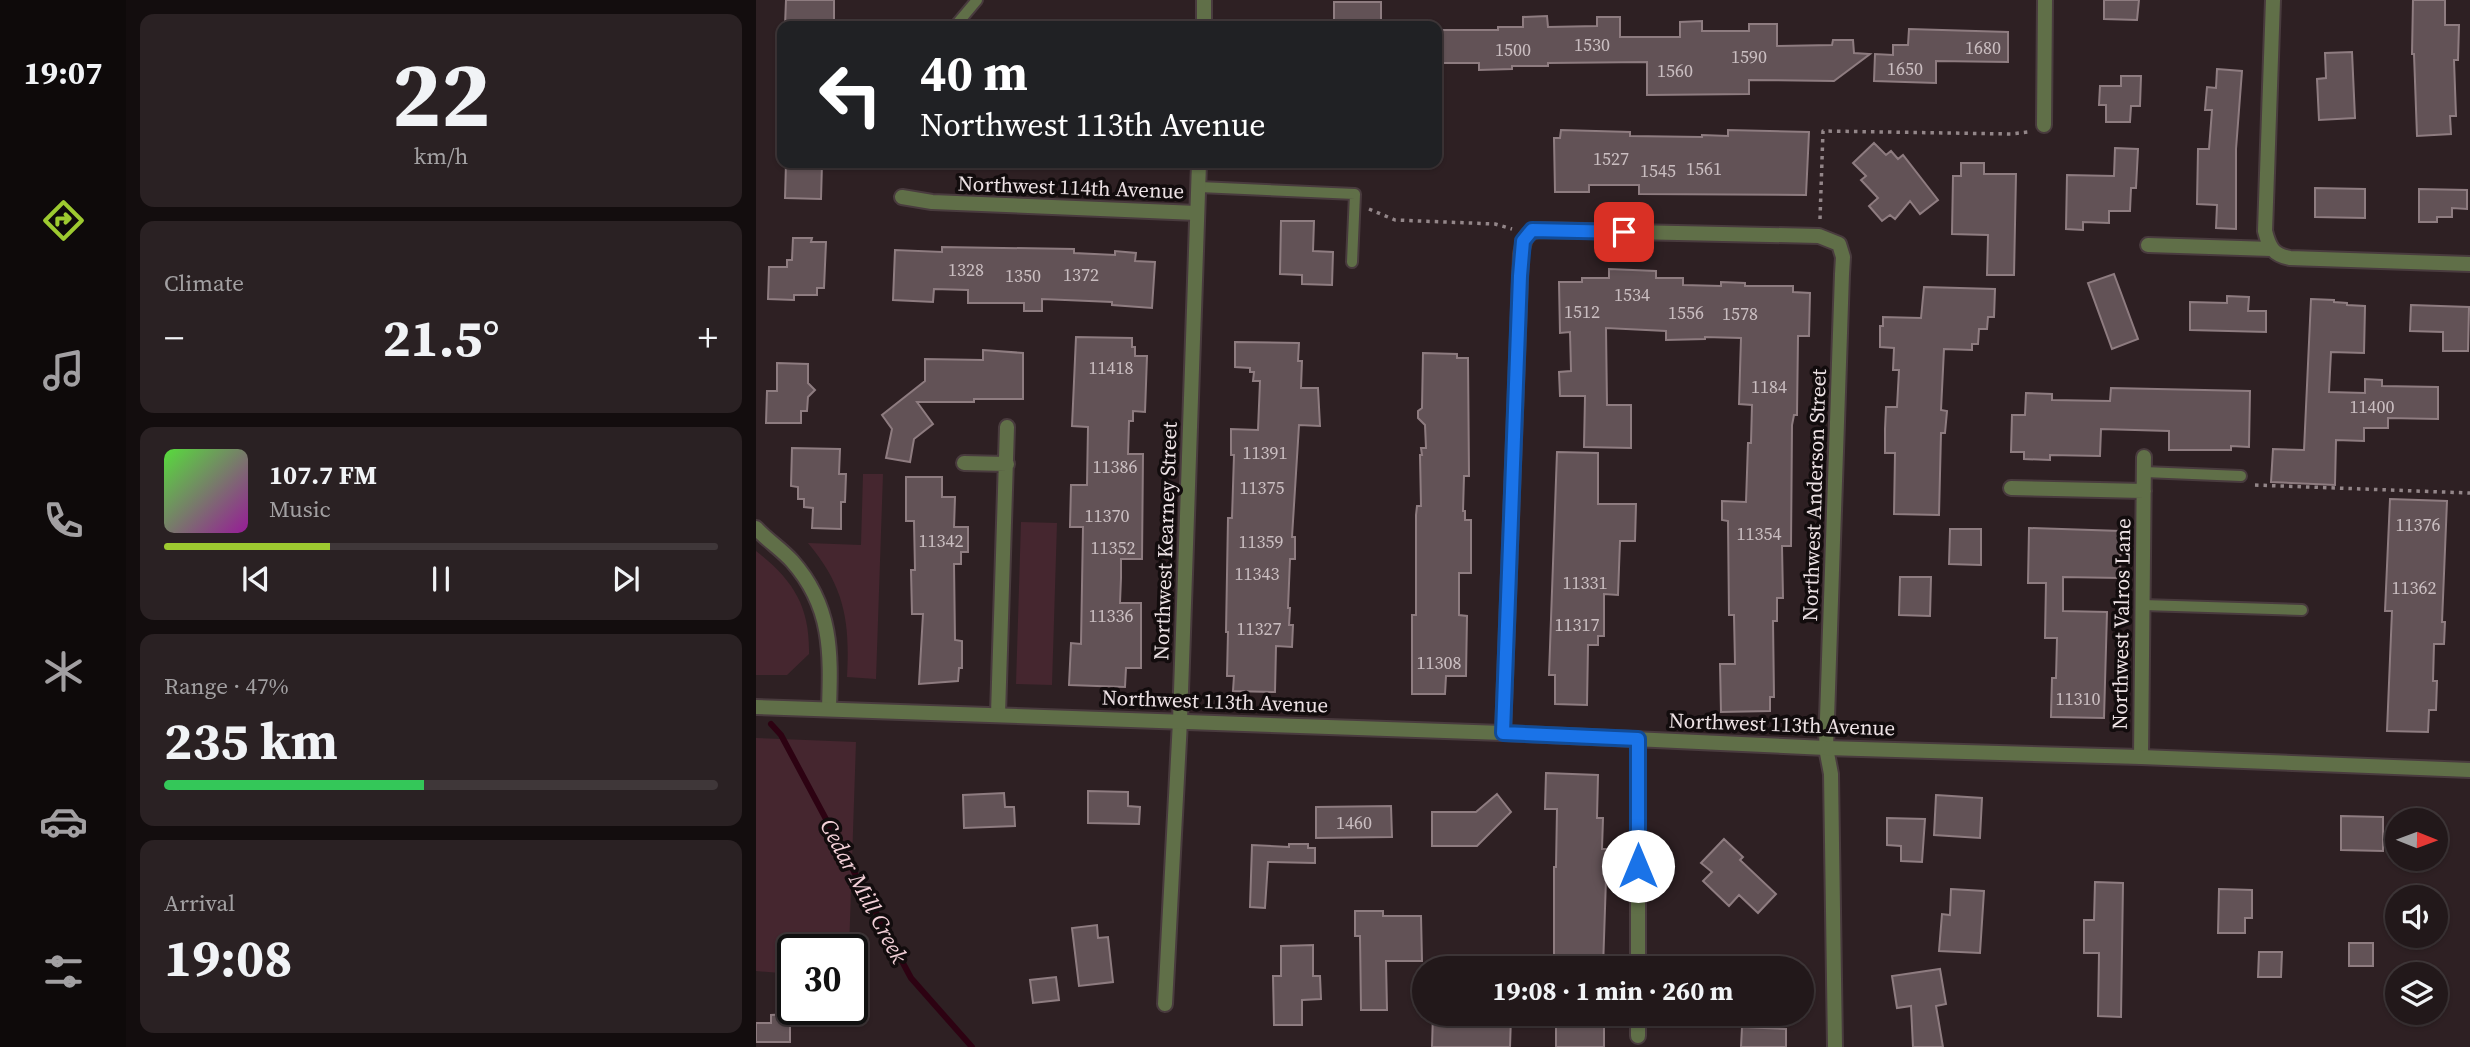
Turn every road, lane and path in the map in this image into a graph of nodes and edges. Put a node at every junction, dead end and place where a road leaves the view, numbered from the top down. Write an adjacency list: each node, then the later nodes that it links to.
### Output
1 (976, 0): 5 (lane)
2 (1204, 0): 6 (street)
3 (2045, 0): 7 (street)
4 (2273, 0): 14 (street)
5 (959, 21)
6 (1204, 21)
7 (2043, 125): 12 (path)
8 (1199, 168): 9 (street, Northwest Kearney Street)
9 (1199, 187): 11 (street, Northwest Kearney Street); 15 (lane)
10 (902, 197): 11 (street, Northwest 114th Avenue)
11 (1197, 213): 31 (street, Northwest Kearney Street)
12 (1819, 236): 32 (street); 34 (street, Northwest Anderson Street)
13 (2148, 244): 14 (street)
14 (2272, 250): 16 (street)
15 (1352, 262)
16 (2470, 264)
17 (1007, 427): 19 (street)
18 (964, 463): 19 (street)
19 (1007, 464): 30 (street)
20 (2144, 465): 21 (lane); 23 (street, Northwest Valros Lane)
21 (2241, 476): 24 (path)
22 (2011, 488): 23 (street, Northwest Valros Lane)
23 (2144, 491): 26 (street, Northwest Valros Lane)
24 (2470, 493)
25 (756, 528): 29 (street)
26 (2143, 605): 27 (lane); 35 (street, Northwest Valros Lane)
27 (2302, 610)
28 (756, 707): 29 (street, Northwest 113th Avenue)
29 (829, 708): 30 (street, Northwest 113th Avenue)
30 (998, 714): 31 (street, Northwest 113th Avenue)
31 (1180, 721): 32 (street, Northwest 113th Avenue); 38 (street, Northwest Kearney Street)
32 (1503, 733): 33 (street, Northwest 113th Avenue)
33 (1638, 739): 34 (street, Northwest 113th Avenue); 37 (street)
34 (1826, 748): 35 (street, Northwest 113th Avenue); 41 (street, Northwest Anderson Street)
35 (2141, 757): 36 (street, Northwest 113th Avenue)
36 (2470, 770)
37 (1638, 956)
38 (1165, 1004)
39 (1638, 1026): 40 (street)
40 (1638, 1036)
41 (1835, 1047)

